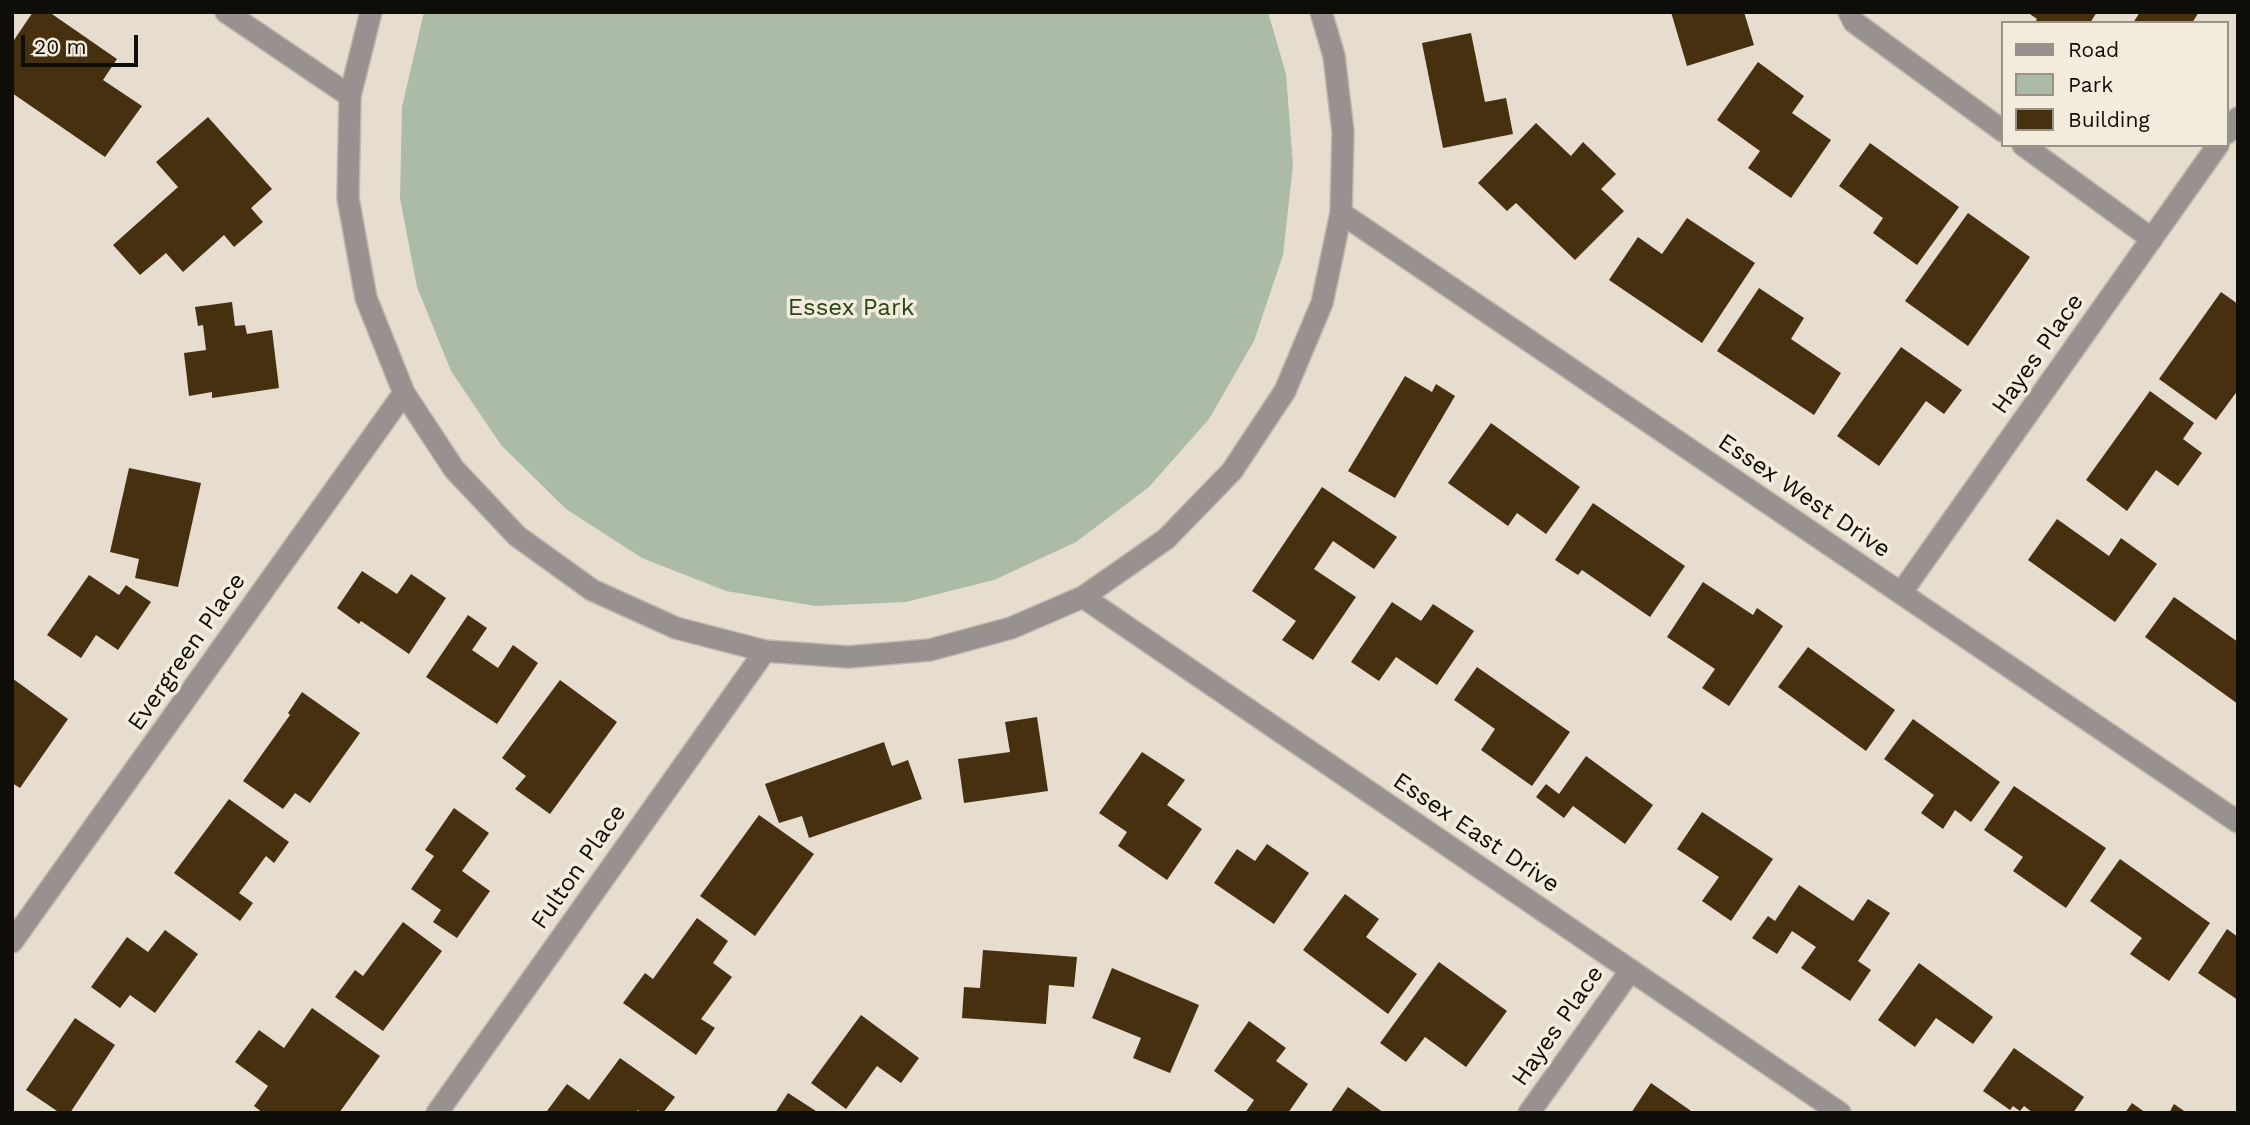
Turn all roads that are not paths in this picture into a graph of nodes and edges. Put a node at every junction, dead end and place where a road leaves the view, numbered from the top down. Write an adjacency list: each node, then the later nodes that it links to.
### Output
1 (226, 12): 5 (street)
2 (371, 12): 5 (street)
3 (1321, 12): 9 (street)
4 (1849, 12): 6 (street)
5 (350, 96): 11 (street)
6 (2002, 130)
7 (2026, 147): 10 (street)
8 (2217, 147): 10 (street, Hayes Place)
9 (1341, 213): 12 (street, Essex West Drive); 13 (street)
10 (2152, 239): 12 (street, Hayes Place)
11 (404, 393): 14 (street); 16 (street, Evergreen Place)
12 (1900, 593): 15 (street, Essex West Drive)
13 (1083, 597): 14 (street); 17 (street, Essex East Drive)
14 (765, 651): 18 (street, Fulton Place)
15 (2238, 822)
16 (12, 942)
17 (1630, 970): 19 (street, Hayes Place); 20 (street, Essex East Drive)
18 (437, 1113)
19 (1529, 1113)
20 (1840, 1113)

